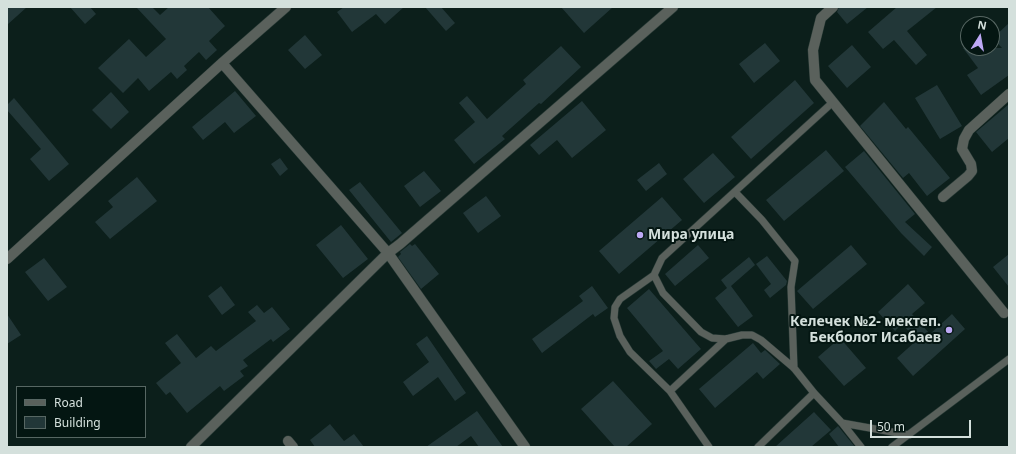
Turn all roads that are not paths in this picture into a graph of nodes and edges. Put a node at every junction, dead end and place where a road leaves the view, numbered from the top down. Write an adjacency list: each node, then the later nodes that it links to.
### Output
1 (286, 7): 4 (street)
2 (673, 7): 9 (street)
3 (833, 7): 6 (street)
4 (222, 62): 9 (street); 10 (street)
5 (1009, 94): 8 (street)
6 (833, 102): 7 (lane); 12 (street)
7 (735, 192): 11 (lane); 15 (lane)
8 (943, 197)
9 (388, 252): 20 (street); 21 (street)
10 (7, 259)
11 (654, 275): 13 (lane); 16 (lane)
12 (1007, 314)
13 (726, 339): 15 (lane); 16 (lane)
14 (1009, 359): 25 (lane)
15 (794, 368): 17 (lane)
16 (670, 391): 22 (lane)
17 (814, 393): 18 (lane); 23 (lane)
18 (842, 423): 19 (lane); 24 (lane)
19 (909, 435)
20 (191, 447)
21 (525, 447)
22 (709, 447)
23 (758, 447)
24 (861, 447)
25 (892, 447)

